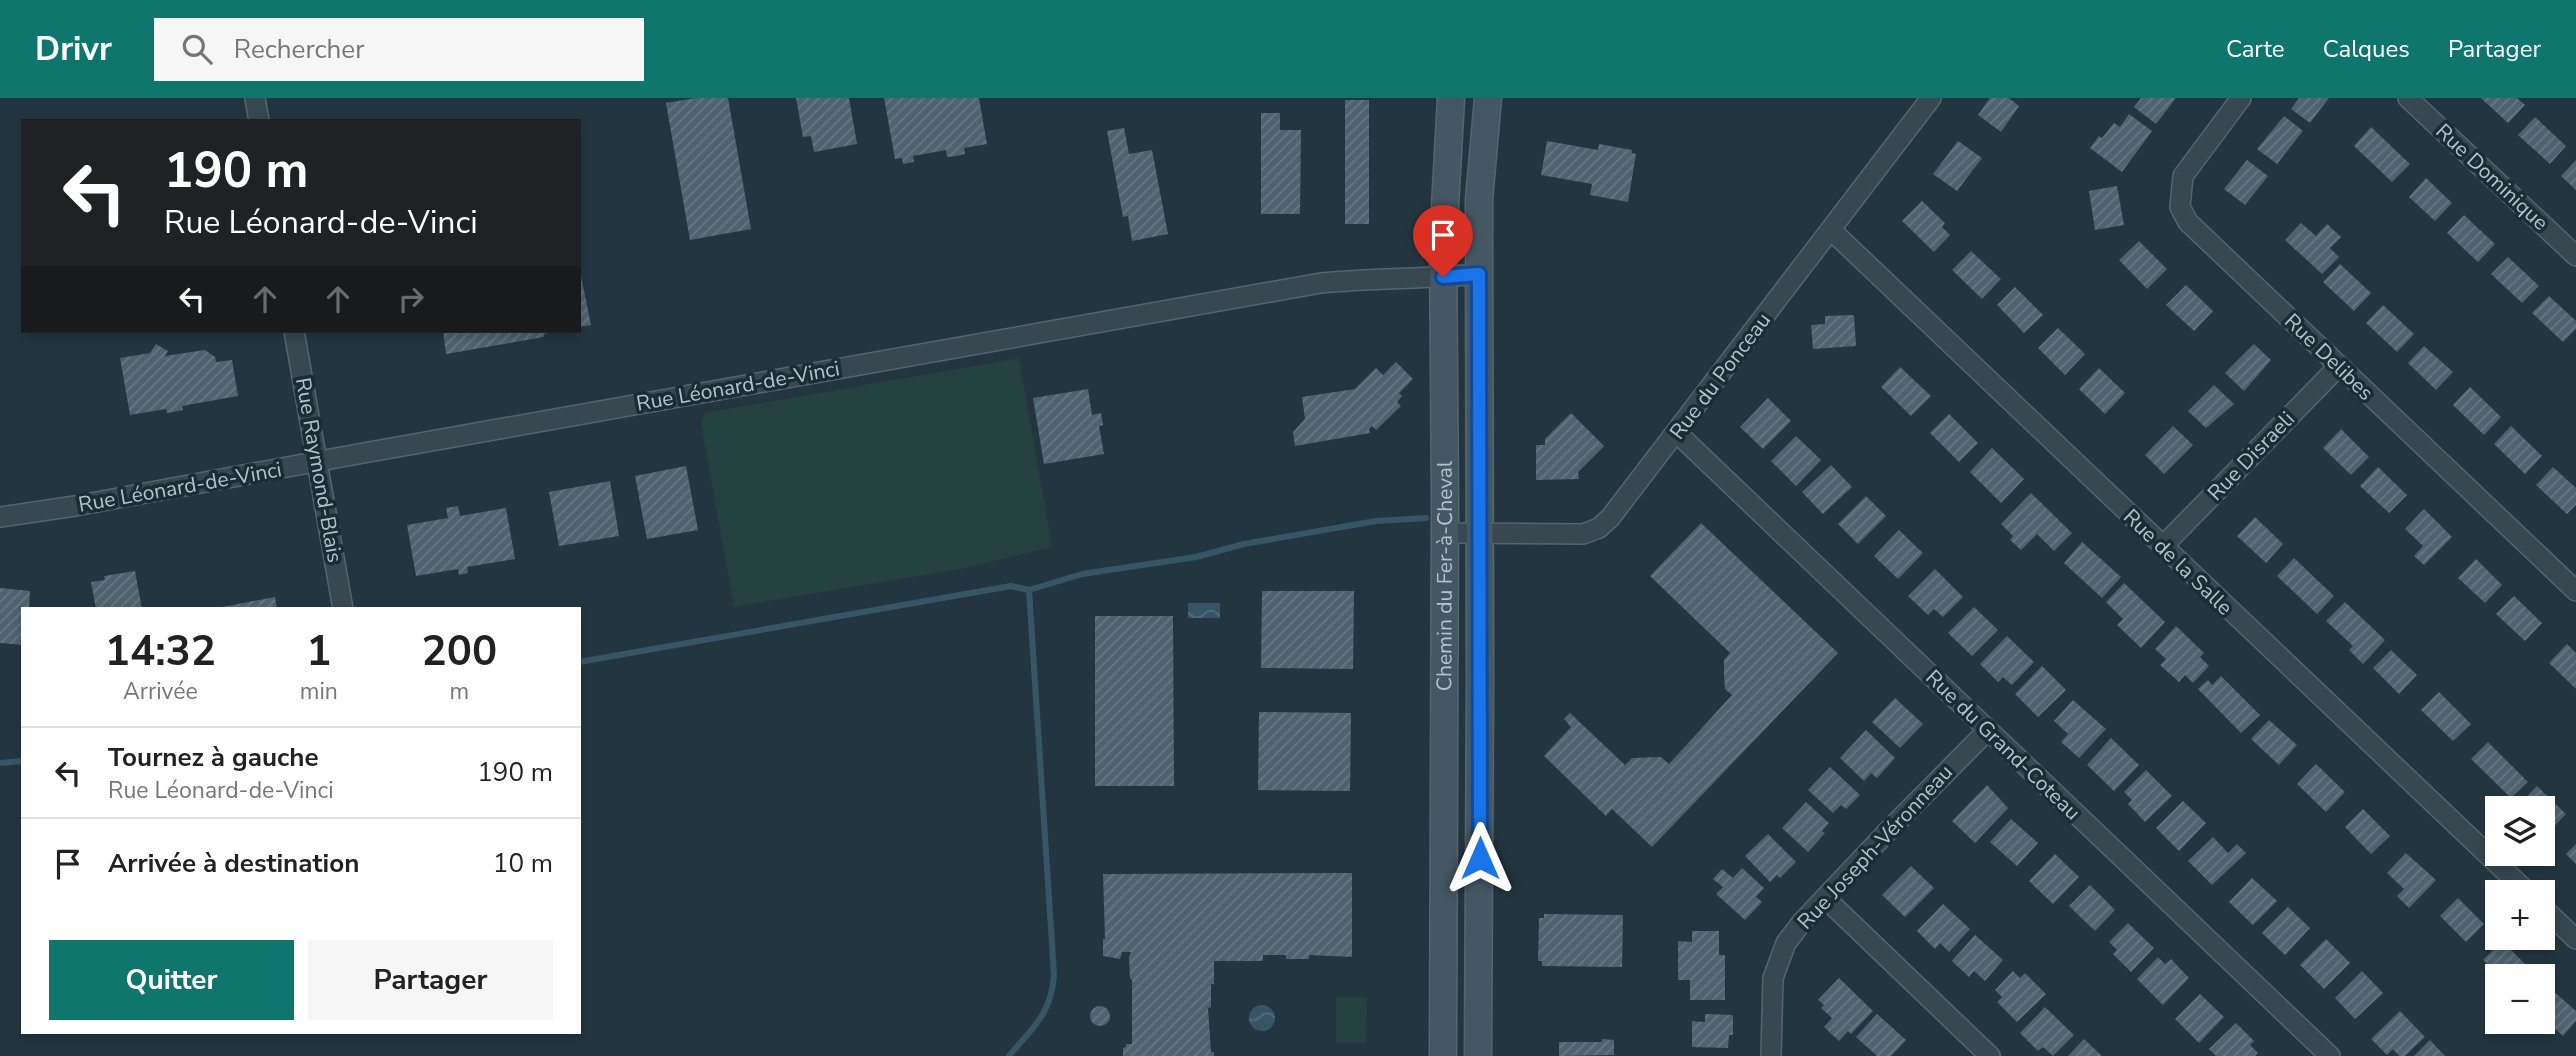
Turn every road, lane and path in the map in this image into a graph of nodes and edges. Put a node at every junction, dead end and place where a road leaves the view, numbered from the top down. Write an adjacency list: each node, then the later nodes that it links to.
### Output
1 (255, 98): 7 (street)
2 (1451, 98): 11 (street, Chemin du Fer-à-Cheval)
3 (1488, 98): 10 (street, Chemin du Fer-à-Cheval)
4 (2241, 98): 13 (street, Rue Delibes)
5 (2408, 98): 9 (street, Rue Dominique)
6 (1929, 99): 8 (street, Rue du Ponceau)
7 (259, 119)
8 (1830, 230): 14 (street, Rue du Ponceau); 19 (street, Rue de la Salle)
9 (2576, 256)
10 (1479, 274): 11 (street, Rue Léonard-de-Vinci); 18 (street, Chemin du Fer-à-Cheval)
11 (1443, 277): 15 (street, Rue Léonard-de-Vinci); 17 (street, Chemin du Fer-à-Cheval)
12 (294, 333): 15 (street, Rue Raymond-Blais)
13 (2339, 367): 19 (street, Rue Disraeli); 21 (street, Rue Delibes)
14 (1677, 433): 18 (street, Rue du Ponceau); 24 (street, Rue du Grand-Coteau)
15 (318, 462): 16 (street, Rue Léonard-de-Vinci); 22 (street, Rue Raymond-Blais)
16 (0, 517)
17 (1445, 533): 18 (street, Rue du Ponceau); 20 (street, Chemin du Fer-à-Cheval)
18 (1479, 534): 23 (street, Chemin du Fer-à-Cheval)
19 (2163, 546): 25 (street, Rue de la Salle)
20 (1445, 579): 23 (street); 29 (street, Chemin du Fer-à-Cheval)
21 (2576, 591)
22 (343, 607)
23 (1480, 680): 30 (street, Chemin du Fer-à-Cheval)
24 (1988, 730): 26 (street, Rue Joseph-Véronneau); 33 (street, Rue du Grand-Coteau)
25 (2514, 880)
26 (1825, 898): 31 (street, Rue Joseph-Véronneau); 32 (street)
27 (2555, 919): 28 (street)
28 (2576, 939)
29 (1443, 1056)
30 (1478, 1056)
31 (1771, 1056)
32 (1990, 1056)
33 (2330, 1056)

